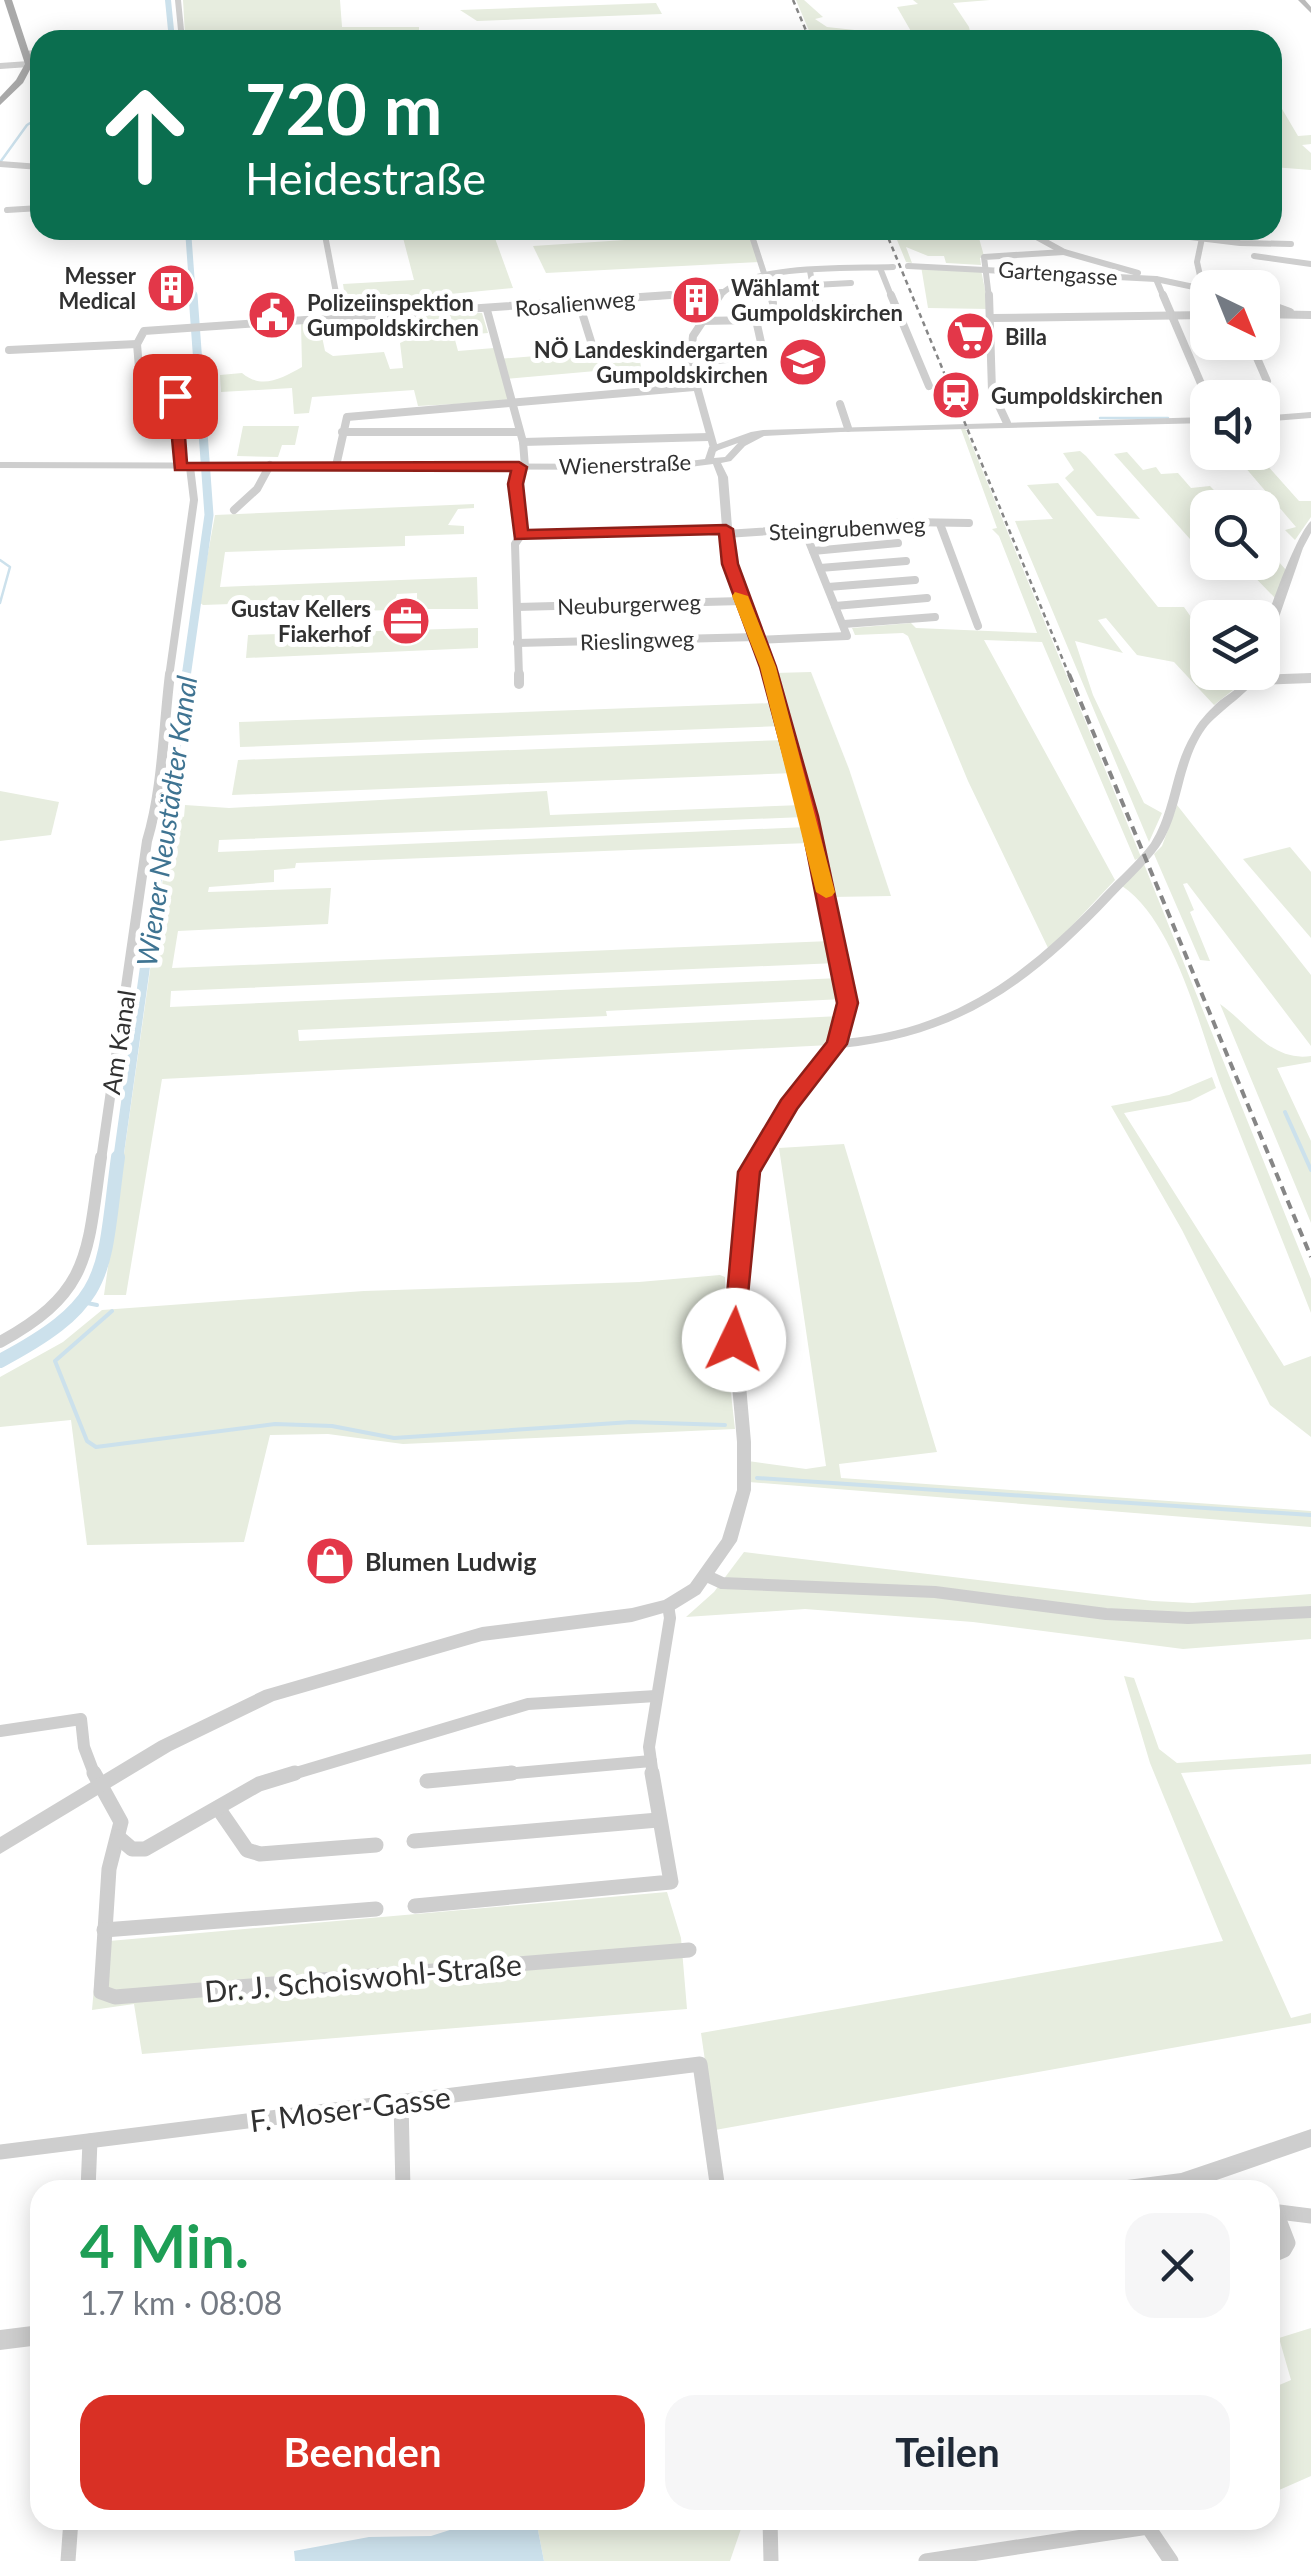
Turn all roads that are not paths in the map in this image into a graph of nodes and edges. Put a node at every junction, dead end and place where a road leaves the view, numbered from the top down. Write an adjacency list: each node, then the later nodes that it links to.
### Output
1 (8, 0): 6 (main road)
2 (178, 0): 5 (street)
3 (1301, 0): 4 (main road)
4 (1311, 11)
5 (181, 30)
6 (28, 59): 7 (street); 8 (main road)
7 (0, 66)
8 (0, 102)
9 (4, 164): 10 (street)
10 (30, 166)
11 (30, 209): 12 (street)
12 (8, 210)
13 (326, 240): 42 (street)
14 (754, 240): 28 (street)
15 (1042, 240): 19 (street)
16 (1202, 240): 26 (street)
17 (1231, 240): 18 (street)
18 (1290, 244)
19 (1064, 252): 25 (street); 29 (street)
20 (1254, 256): 21 (street)
21 (1311, 264)
22 (908, 266): 25 (street, Gartengasse)
23 (880, 268): 24 (street); 27 (street); 52 (street)
24 (893, 268)
25 (984, 268): 29 (street, Gartengasse); 41 (street)
26 (1199, 270)
27 (810, 272): 28 (street); 31 (street)
28 (767, 274): 33 (street); 35 (street)
29 (1156, 279): 32 (street, Gartengasse); 40 (street)
30 (851, 284): 31 (street)
31 (814, 285): 36 (street)
32 (1190, 286)
33 (722, 292): 34 (street, Rosalienweg); 43 (street)
34 (580, 303): 37 (street, Rosalienweg); 47 (street)
35 (772, 303)
36 (854, 308)
37 (487, 310): 42 (street, Rosalienweg); 54 (street)
38 (1302, 314): 44 (street)
39 (1190, 315): 40 (street)
40 (1170, 316): 41 (street); 50 (street)
41 (992, 318): 60 (street)
42 (341, 319): 45 (street, Rosalienweg)
43 (701, 321): 49 (street); 49 (street)
44 (1311, 327)
45 (137, 344): 46 (street); 72 (street, Am Kanal)
46 (10, 350)
47 (594, 351)
48 (1258, 360): 51 (street)
49 (690, 362): 53 (street)
50 (1199, 380)
51 (1267, 380)
52 (929, 386)
53 (694, 387): 54 (street); 66 (street)
54 (513, 402): 63 (street); 64 (street)
55 (840, 404): 62 (street)
56 (1311, 414): 57 (street)
57 (1298, 417): 58 (street); 61 (street)
58 (1280, 418)
59 (1190, 420): 60 (street, Wienerstraße)
60 (1007, 423): 62 (street, Wienerstraße)
61 (1306, 426)
62 (848, 428): 66 (street, Wienerstraße)
63 (342, 432): 64 (street); 71 (street)
64 (519, 432): 65 (street)
65 (522, 442): 66 (street); 73 (street)
66 (721, 444): 67 (street, Wienerstraße); 68 (street, Wienerstraße)
67 (728, 459): 68 (street, Wienerstraße); 74 (street)
68 (712, 460): 73 (street, Wienerstraße); 74 (street)
69 (0, 465): 72 (street, Wienerstraße)
70 (270, 466): 71 (street, Wienerstraße); 72 (street, Wienerstraße); 75 (street)
71 (336, 466): 73 (street, Wienerstraße)
72 (190, 467): 103 (street, Am Kanal)
73 (522, 467): 81 (street)
74 (722, 477): 80 (street)
75 (234, 510)
76 (940, 524): 77 (street, Steingrubenweg); 79 (street, Steingrubenweg); 95 (street)
77 (968, 524)
78 (1311, 524): 90 (street)
79 (804, 529): 80 (street, Steingrubenweg); 83 (street)
80 (726, 532): 81 (street, Steingrubenweg); 89 (street)
81 (520, 535): 92 (street)
82 (898, 544): 83 (street)
83 (814, 551): 85 (street)
84 (906, 561): 85 (street)
85 (820, 568): 87 (street)
86 (915, 580): 87 (street)
87 (828, 588): 91 (street)
88 (927, 598): 91 (street)
89 (742, 601): 92 (street, Neuburgerweg); 96 (street)
90 (1280, 601)
91 (835, 606): 94 (street)
92 (516, 607): 97 (street)
93 (935, 616): 94 (street)
94 (844, 624): 96 (street, Rieslingweg)
95 (978, 626)
96 (758, 638): 97 (street, Rieslingweg); 102 (street)
97 (517, 644): 100 (street)
98 (1311, 678): 99 (street)
99 (1280, 682)
100 (519, 684)
101 (1237, 690): 102 (street)
102 (837, 1044): 104 (street)
103 (0, 1342)
104 (707, 1576): 105 (street); 106 (street)
105 (668, 1606): 107 (street); 111 (street)
106 (1311, 1612)
107 (656, 1696): 109 (street); 112 (street)
108 (0, 1731): 111 (street)
109 (651, 1761): 110 (street); 113 (street)
110 (426, 1781)
111 (98, 1786): 114 (street); 117 (street)
112 (218, 1808): 114 (street); 116 (street)
113 (658, 1820): 115 (street); 118 (street)
114 (118, 1837): 120 (street, Dr. J. Schoiswohl-Straße)
115 (414, 1841)
116 (376, 1845)
117 (0, 1846)
118 (415, 1906)
119 (376, 1909): 120 (street)
120 (104, 1930): 121 (street, Dr. J. Schoiswohl-Straße)
121 (689, 1950)
122 (400, 2101): 124 (street, F. Moser-Gasse); 127 (street); 128 (street, F. Moser-Gasse)
123 (1311, 2138): 129 (street)
124 (90, 2141): 125 (street, F. Moser-Gasse); 126 (street)
125 (0, 2152)
126 (88, 2180)
127 (403, 2180)
128 (717, 2180)
129 (1207, 2180)
130 (1280, 2213): 131 (street)
131 (1311, 2216)
132 (1280, 2226): 133 (street)
133 (1280, 2252)
134 (30, 2336): 135 (street)
135 (0, 2340)
136 (70, 2530): 140 (street)
137 (770, 2530): 141 (street)
138 (1128, 2530): 142 (street)
139 (1150, 2530): 143 (street)
140 (68, 2561)
141 (772, 2561)
142 (926, 2561)
143 (1171, 2561)

